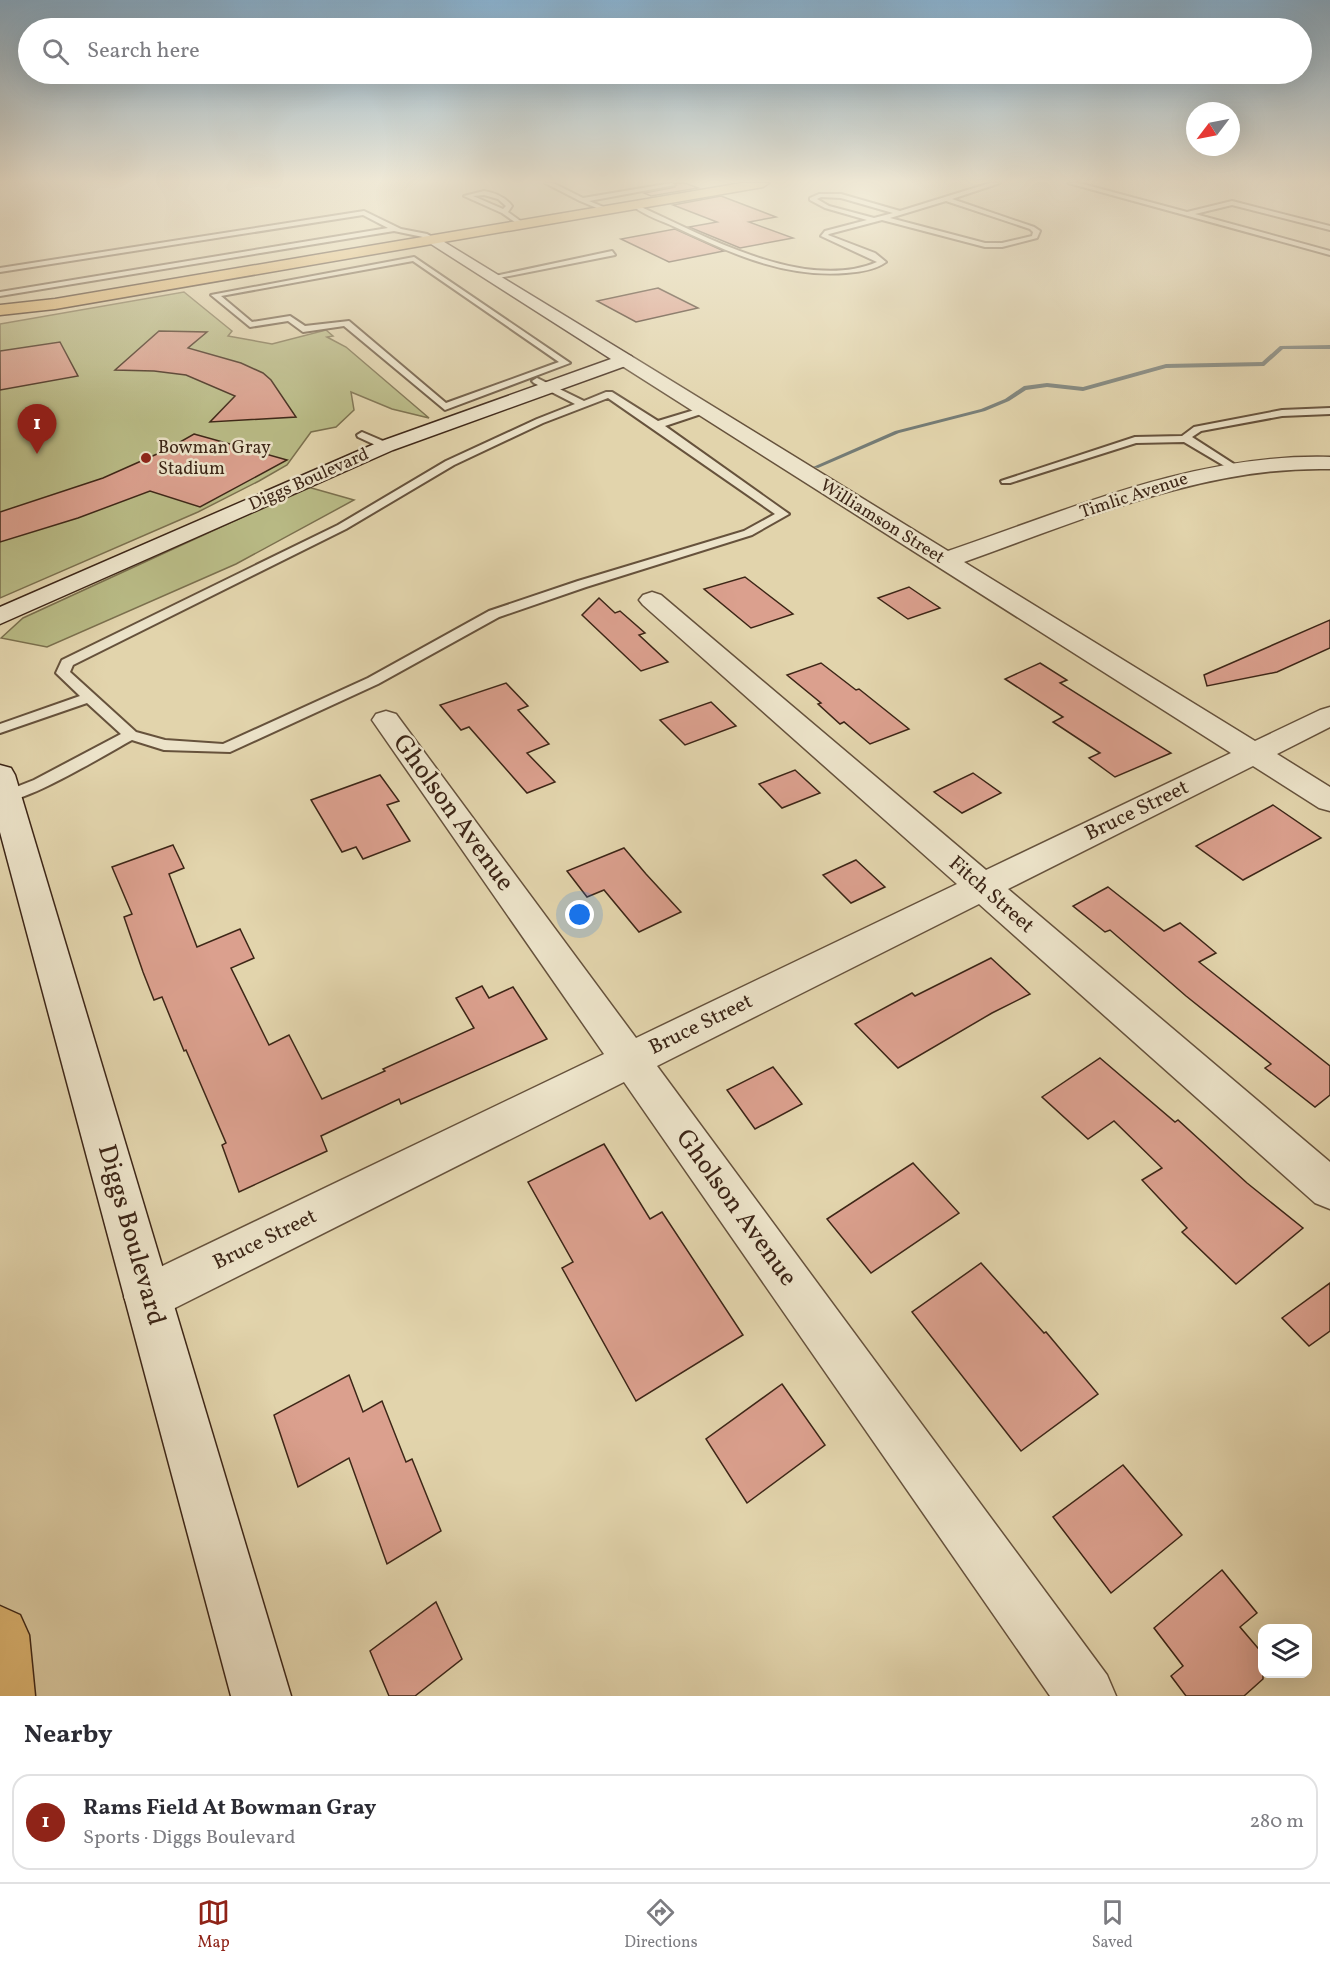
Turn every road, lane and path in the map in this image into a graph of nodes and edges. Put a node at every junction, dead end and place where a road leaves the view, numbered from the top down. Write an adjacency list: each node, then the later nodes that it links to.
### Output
1 (50, 262): 11 (lane)
2 (193, 262): 14 (lane)
3 (306, 262): 15 (main road)
4 (322, 262): 12 (lane)
5 (397, 262): 12 (lane)
6 (419, 262): 19 (lane)
7 (470, 262): 13 (street, Williamson Street)
8 (567, 262): 13 (lane)
9 (771, 262): 10 (lane)
10 (882, 262)
11 (0, 270)
12 (337, 273): 19 (lane)
13 (494, 277): 18 (street, Williamson Street)
14 (0, 294)
15 (55, 304): 16 (main road); 17 (main road)
16 (0, 310)
17 (0, 317)
18 (625, 360): 19 (street, Diggs Boulevard); 21 (street, Williamson Street)
19 (539, 382): 20 (lane); 26 (street, Diggs Boulevard)
20 (581, 403): 23 (lane); 33 (lane)
21 (704, 410): 23 (lane); 30 (street, Williamson Street)
22 (1330, 411): 25 (lane)
23 (657, 425): 37 (lane)
24 (362, 435): 26 (lane)
25 (1186, 439): 28 (lane); 29 (lane)
26 (386, 446): 32 (street, Diggs Boulevard)
27 (1330, 463): 28 (street, Timlic Avenue)
28 (1233, 468): 30 (street, Timlic Avenue)
29 (1006, 481)
30 (943, 561): 38 (street, Williamson Street)
31 (652, 600): 41 (street, Fitch Street)
32 (0, 616)
33 (89, 697): 36 (lane); 37 (lane)
34 (1330, 716): 38 (street, Bruce Street)
35 (386, 720): 42 (street, Gholson Avenue)
36 (0, 729)
37 (131, 735): 39 (lane)
38 (1254, 753): 40 (street, Williamson Street); 41 (street, Bruce Street)
39 (3, 786): 44 (street, Diggs Boulevard)
40 (1330, 801)
41 (982, 887): 42 (street, Bruce Street); 43 (street, Fitch Street)
42 (630, 1060): 44 (street, Bruce Street); 48 (street, Gholson Avenue)
43 (1330, 1189)
44 (148, 1297): 47 (street, Diggs Boulevard)
45 (0, 1635): 46 (main road)
46 (5, 1696)
47 (261, 1696)
48 (1086, 1696)

